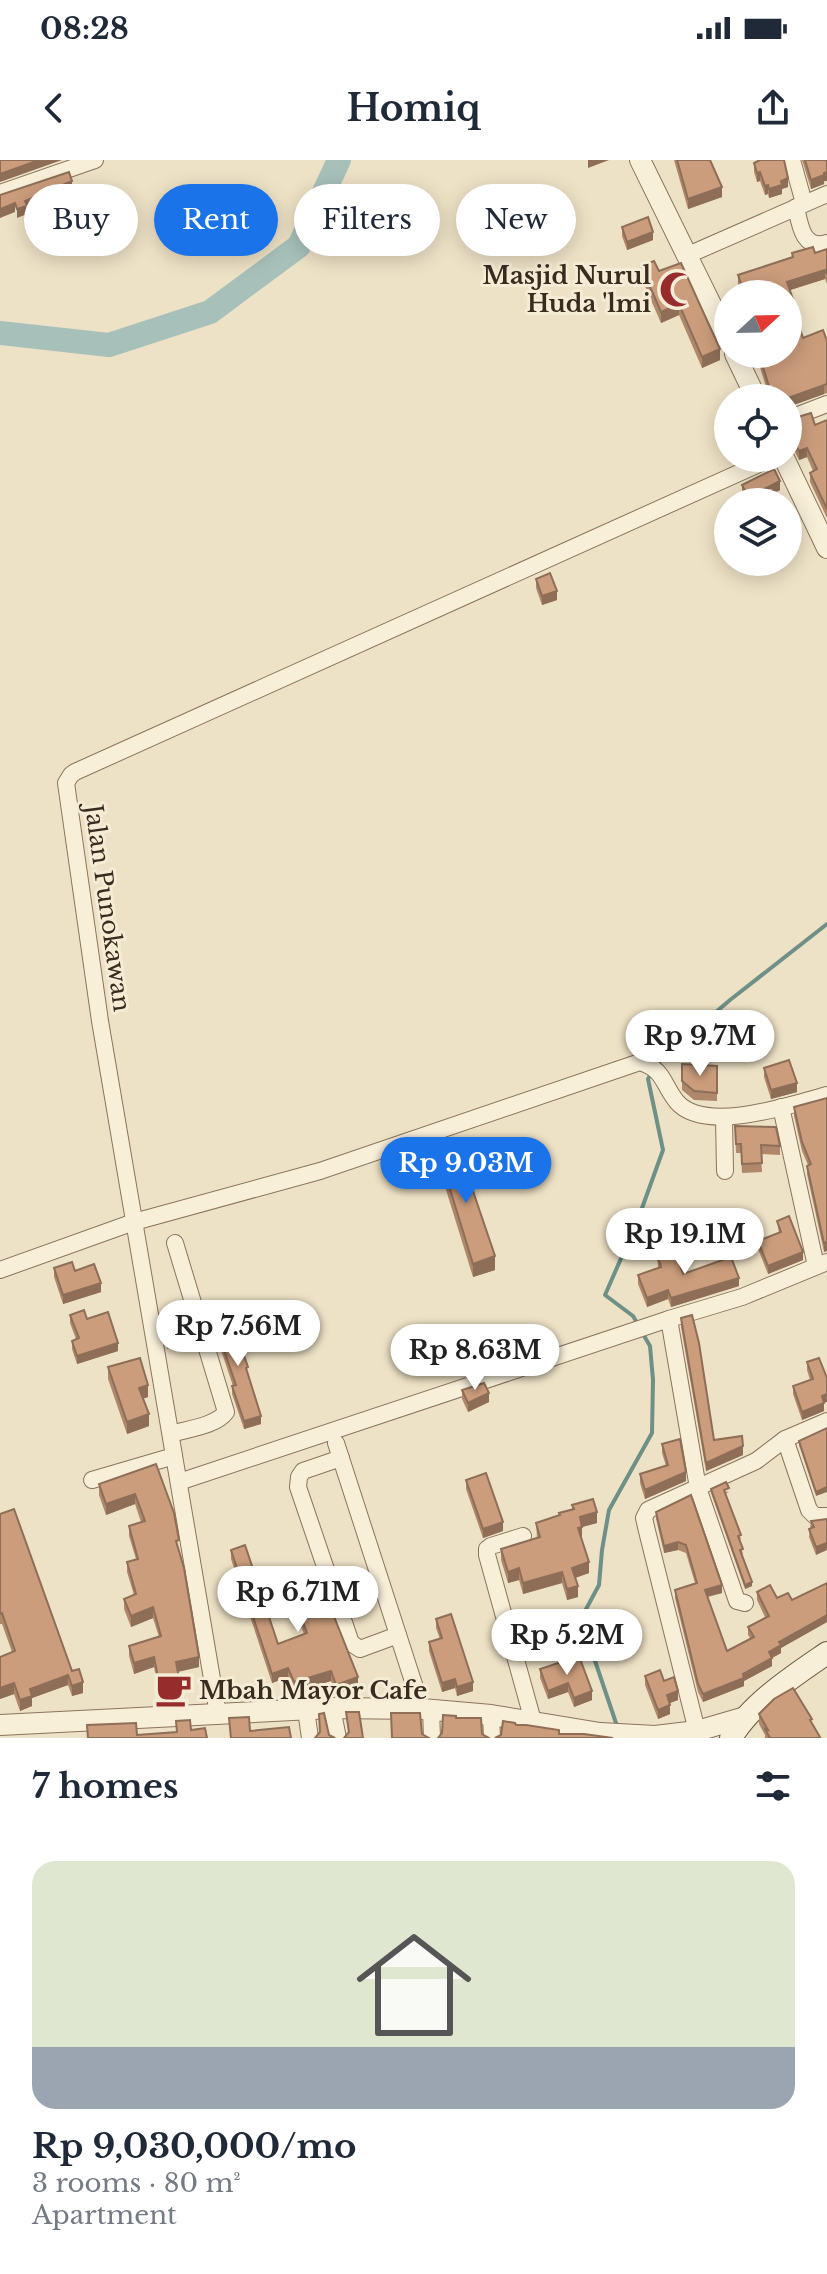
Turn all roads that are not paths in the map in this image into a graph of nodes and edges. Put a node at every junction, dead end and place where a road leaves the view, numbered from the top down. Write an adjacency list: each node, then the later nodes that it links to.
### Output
1 (95, 160): 4 (street)
2 (640, 160): 8 (street)
3 (792, 160): 6 (street)
4 (0, 193)
5 (827, 194): 6 (street)
6 (800, 205): 7 (street); 8 (street)
7 (827, 243)
8 (688, 255): 9 (street)
9 (714, 310)
10 (827, 404): 11 (street)
11 (802, 414)
12 (741, 472): 19 (street, Jalan Punokawan)
13 (791, 472): 14 (street)
14 (827, 548)
15 (827, 1095): 16 (street)
16 (781, 1107): 17 (street); 21 (street)
17 (724, 1118): 18 (street); 19 (street)
18 (725, 1171)
19 (134, 1222): 22 (street); 25 (street, Jalan Punokawan)
20 (175, 1243): 25 (street)
21 (821, 1264): 23 (street)
22 (0, 1270)
23 (669, 1319): 29 (street); 30 (street)
24 (827, 1421): 26 (street)
25 (171, 1434): 27 (street, Jalan Punokawan)
26 (785, 1439): 30 (street); 31 (street)
27 (174, 1456): 28 (street); 29 (street, Jalan Punokawan)
28 (92, 1480)
29 (179, 1482): 39 (street, Jalan Punokawan)
30 (698, 1488): 33 (street); 44 (street)
31 (827, 1516)
32 (523, 1536): 42 (street)
33 (745, 1603)
34 (398, 1635): 34 (street); 37 (street)
35 (827, 1653): 41 (main road)
36 (332, 1708): 37 (street); 38 (street); 47 (street)
37 (426, 1709): 40 (street); 48 (street)
38 (306, 1710): 39 (street); 46 (street)
39 (218, 1714): 43 (street)
40 (491, 1715): 42 (street); 49 (street)
41 (745, 1717): 44 (street); 50 (main road)
42 (533, 1721): 45 (street)
43 (0, 1725)
44 (697, 1731): 45 (street)
45 (656, 1737)
46 (310, 1738)
47 (338, 1738)
48 (432, 1738)
49 (492, 1738)
50 (731, 1738)

